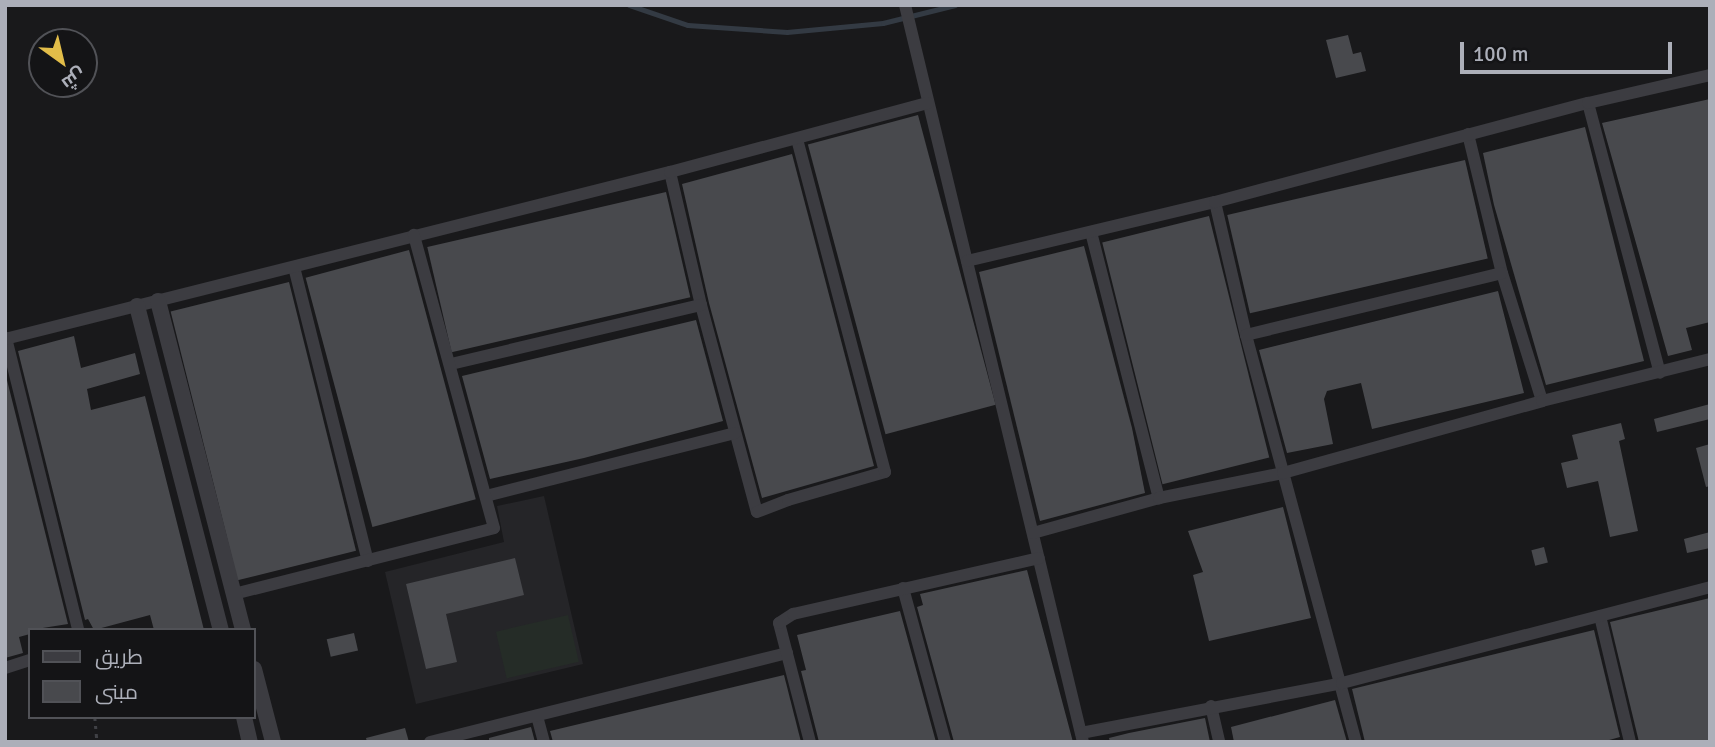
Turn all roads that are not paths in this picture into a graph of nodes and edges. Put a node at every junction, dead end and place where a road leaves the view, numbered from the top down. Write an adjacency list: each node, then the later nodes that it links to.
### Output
1 (905, 5): 3 (street)
2 (1710, 75): 4 (street)
3 (928, 103): 6 (street); 11 (street)
4 (1588, 103): 5 (street); 21 (street)
5 (1468, 134): 8 (street); 13 (street)
6 (797, 139): 7 (street); 23 (street)
7 (670, 172): 10 (street); 15 (street)
8 (1215, 202): 9 (street); 17 (street)
9 (1091, 232): 11 (street); 26 (street)
10 (414, 235): 12 (street); 20 (street)
11 (967, 261): 27 (street)
12 (294, 267): 14 (street); 29 (street)
13 (1502, 273): 17 (street); 22 (street)
14 (158, 301): 16 (street); 32 (street)
15 (701, 305): 20 (street); 23 (street)
16 (137, 306): 18 (street); 35 (street)
17 (1246, 335): 24 (street)
18 (6, 338): 34 (street)
19 (1710, 359): 21 (street)
20 (451, 364): 25 (street)
21 (1660, 373): 22 (street)
22 (1542, 401): 24 (street)
23 (735, 433): 25 (street)
24 (1283, 473): 26 (street); 41 (street)
25 (486, 496): 29 (street)
26 (1159, 498): 27 (street)
27 (1033, 533): 28 (street)
28 (1039, 558): 31 (street); 45 (street)
29 (368, 561): 32 (street)
30 (1710, 587): 33 (street)
31 (904, 588): 37 (street); 51 (street)
32 (234, 594): 36 (street)
33 (1600, 616): 41 (street); 54 (street)
34 (78, 628)
35 (220, 628)
36 (242, 628)
37 (787, 653): 43 (street); 50 (street)
38 (28, 661): 39 (street)
39 (5, 668)
40 (256, 677): 47 (street)
41 (1342, 683): 42 (street); 53 (street)
42 (1211, 706): 45 (street); 52 (street)
43 (537, 716): 48 (street); 49 (street)
44 (244, 719): 46 (street)
45 (1082, 737)
46 (250, 742)
47 (272, 742)
48 (430, 742)
49 (544, 742)
50 (810, 742)
51 (945, 742)
52 (1219, 742)
53 (1356, 742)
54 (1630, 742)

